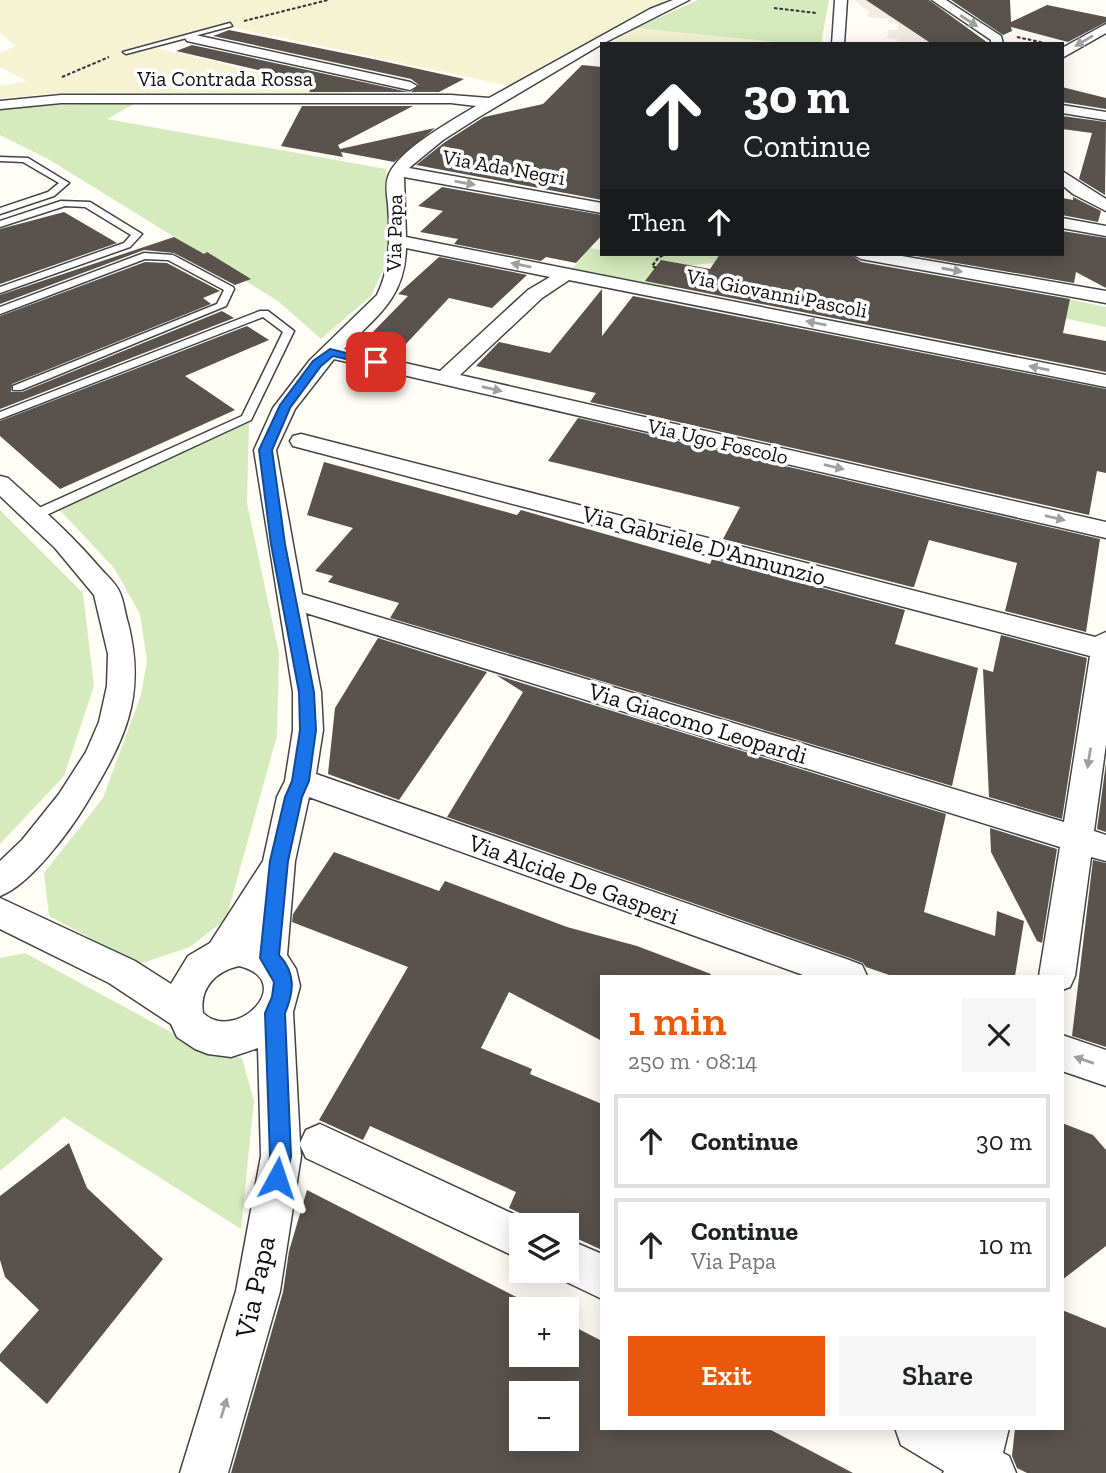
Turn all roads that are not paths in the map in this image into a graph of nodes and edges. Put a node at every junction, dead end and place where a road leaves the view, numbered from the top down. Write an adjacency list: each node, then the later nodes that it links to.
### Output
1 (841, 0): 9 (street)
2 (938, 0): 10 (street, one-way to 10)
3 (671, 1): 7 (street, Via Papa)
4 (230, 25): 11 (lane)
5 (1106, 28): 12 (street, one-way to 12)
6 (191, 38): 16 (street, Via Contrada Rossa)
7 (600, 42)
8 (600, 42): 13 (street, Via Papa)
9 (838, 42)
10 (997, 42)
11 (126, 52)
12 (1064, 53)
13 (576, 56): 14 (street); 18 (street, Via Papa)
14 (600, 59)
15 (451, 99): 16 (street, Via Contrada Rossa); 18 (street, Via Contrada Rossa); 19 (street, Via Contrada Rossa)
16 (469, 99): 18 (street, Via Contrada Rossa)
17 (1106, 102): 21 (street)
18 (493, 103): 24 (street, Via Papa)
19 (0, 105)
20 (1064, 110): 21 (street)
21 (1087, 113): 22 (street)
22 (1106, 116)
23 (0, 159): 30 (lane)
24 (398, 172): 29 (street, Via Ada Negri, one-way to 29); 34 (street, Via Papa)
25 (1064, 178): 26 (street)
26 (1079, 191): 27 (street); 28 (street)
27 (1106, 196)
28 (1106, 206)
29 (600, 208)
30 (0, 211)
31 (1064, 223): 33 (street)
32 (0, 224): 37 (lane)
33 (1106, 231)
34 (398, 241): 36 (street, Via Giovanni Pascoli, one-way to 34); 40 (street, Via Papa)
35 (872, 256): 38 (street, one-way to 38)
36 (568, 274): 41 (street); 42 (street, Via Giovanni Pascoli, one-way to 36)
37 (0, 290)
38 (1106, 297)
39 (0, 311): 43 (lane)
40 (330, 352): 41 (street, Via Ugo Foscolo); 49 (street, Via Papa)
41 (445, 378): 48 (street, Via Ugo Foscolo, one-way to 48)
42 (1106, 381)
43 (17, 388)
44 (0, 416): 47 (lane)
45 (301, 441): 51 (street, Via Gabriele D'Annunzio)
46 (0, 483): 47 (street)
47 (35, 515): 55 (street)
48 (1106, 530)
49 (290, 599): 52 (street, Via Papa); 53 (street, Via Giacomo Leopardi)
50 (1106, 642): 51 (street)
51 (1106, 650): 53 (street, one-way to 53)
52 (300, 781): 54 (street, Via Papa); 60 (street, Via Alcide De Gasperi)
53 (1091, 843): 61 (street)
54 (279, 861): 57 (street, Via Papa); 58 (street, Via Papa)
55 (0, 882)
56 (0, 913): 59 (street)
57 (269, 958): 58 (street); 63 (street)
58 (212, 960): 59 (street); 62 (street)
59 (122, 972): 62 (street)
60 (846, 975)
61 (1058, 975)
62 (183, 1012): 63 (street)
63 (275, 1013): 72 (street, Via Papa, one-way to 63)
64 (1064, 1054): 65 (street, one-way to 64)
65 (1106, 1068)
66 (320, 1144): 67 (street)
67 (509, 1233)
68 (579, 1266): 69 (street)
69 (600, 1276)
70 (922, 1430): 71 (street)
71 (980, 1459)
72 (204, 1473)

